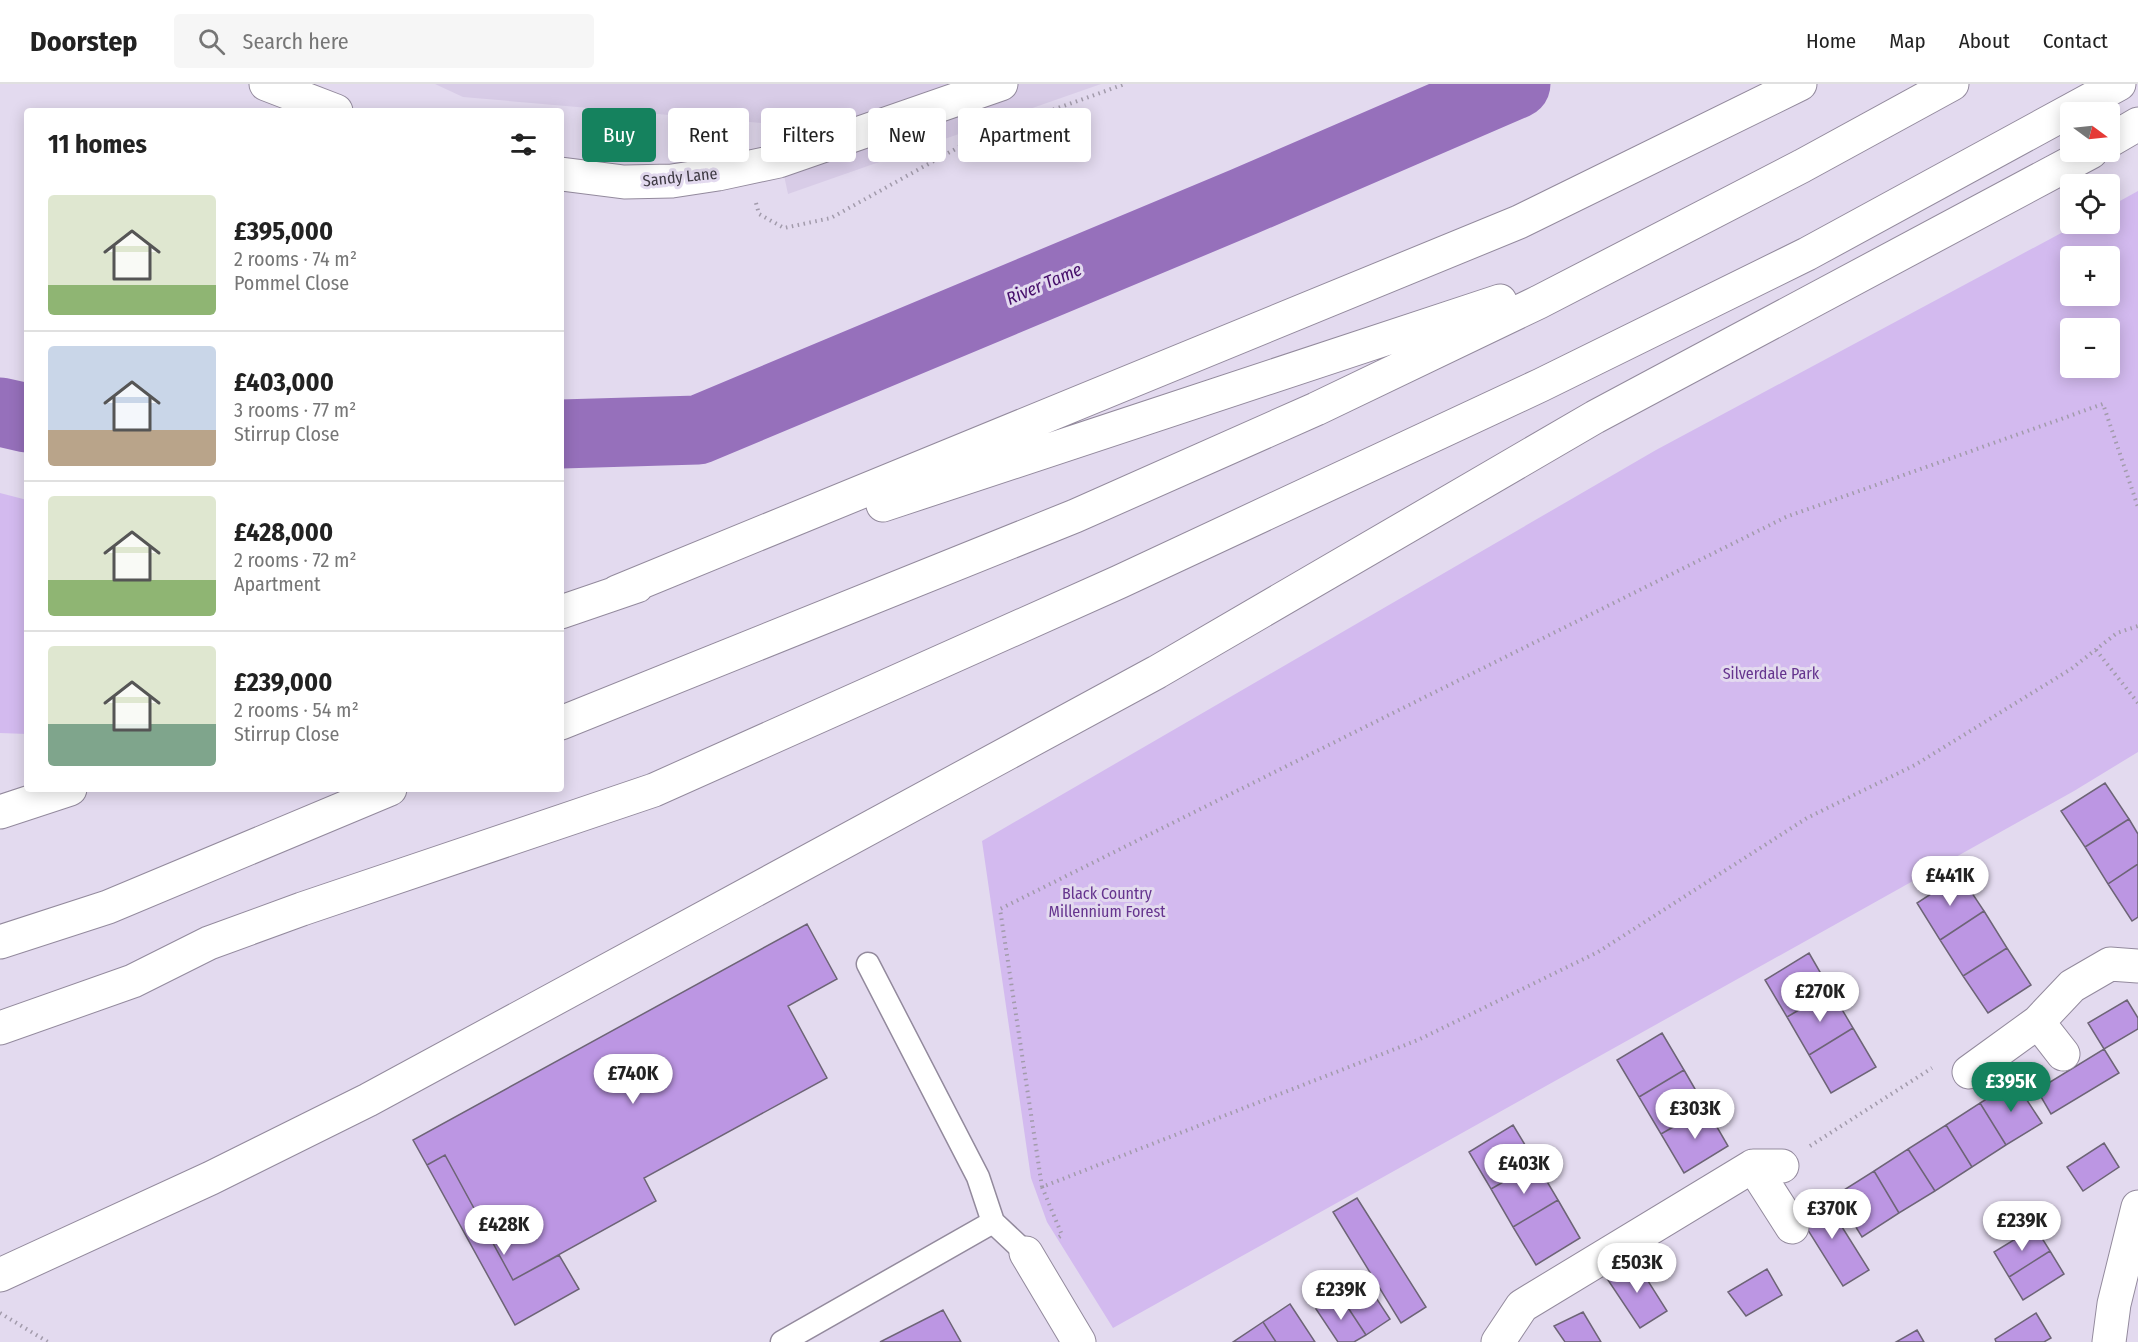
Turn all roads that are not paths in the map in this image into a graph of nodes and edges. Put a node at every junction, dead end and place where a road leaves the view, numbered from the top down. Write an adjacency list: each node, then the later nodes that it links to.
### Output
1 (266, 84): 6 (main road)
2 (1001, 84): 10 (main road, Sandy Lane)
3 (1800, 84): 12 (main road)
4 (1952, 84): 11 (main road)
5 (2119, 84): 22 (main road)
6 (328, 108)
7 (2138, 124): 8 (main road)
8 (2120, 135)
9 (2072, 162): 29 (main road)
10 (564, 174)
11 (1610, 265): 12 (main road); 14 (main road)
12 (617, 592): 13 (main road)
13 (564, 611)
14 (564, 722)
15 (61, 792): 17 (main road)
16 (383, 792): 18 (main road)
17 (0, 812)
18 (0, 942)
19 (868, 964): 26 (lane)
20 (2138, 966): 21 (main road)
21 (2038, 1022): 23 (main road); 24 (main road)
22 (0, 1028)
23 (2063, 1054)
24 (1969, 1072)
25 (2138, 1207): 33 (main road)
26 (993, 1222): 28 (lane); 30 (lane)
27 (1792, 1227): 32 (main road)
28 (1026, 1253): 31 (main road)
29 (0, 1275)
30 (782, 1342)
31 (1079, 1342)
32 (1498, 1342)
33 (2109, 1342)

